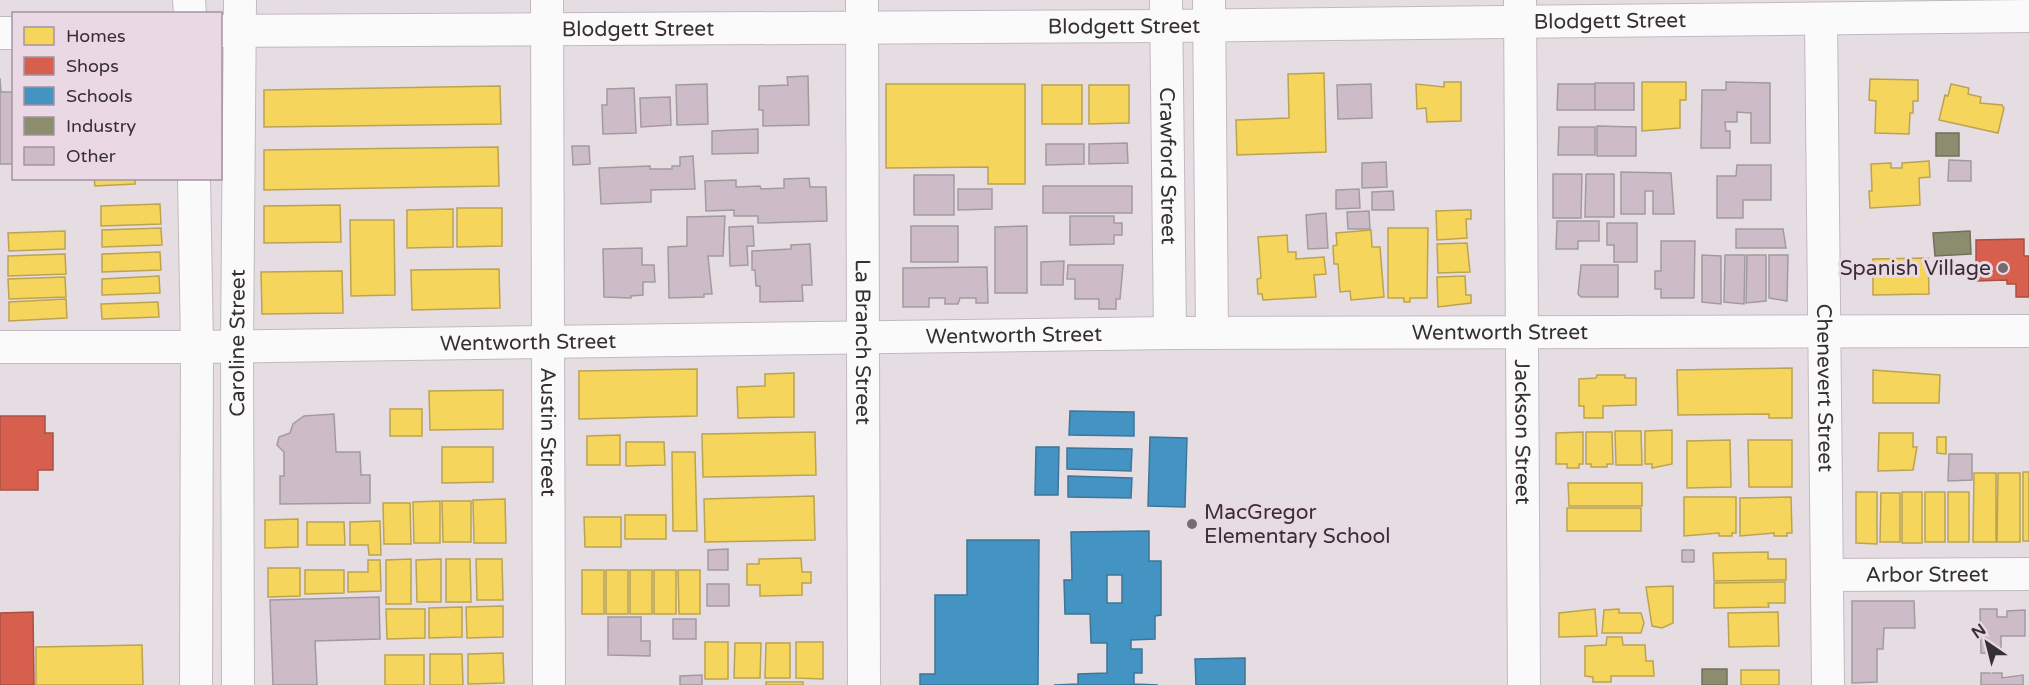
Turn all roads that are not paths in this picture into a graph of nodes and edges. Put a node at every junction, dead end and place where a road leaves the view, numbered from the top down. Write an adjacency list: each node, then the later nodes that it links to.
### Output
1 (1520, 11): 4 (street, Blodgett Street); 7 (street, Blodgett Street); 12 (street, Jackson Street)
2 (862, 13): 3 (street, Blodgett Street); 5 (street, Blodgett Street); 15 (street, La Branch Street)
3 (1166, 13): 4 (street, Blodgett Street); 13 (street, Crawford Street)
4 (1209, 13): 14 (street, Crawford Street)
5 (547, 15): 8 (street, Blodgett Street); 16 (street, Austin Street)
6 (2029, 16): 7 (street, Blodgett Street)
7 (1821, 19): 10 (street, Chenevert Street)
8 (234, 20): 17 (street, Caroline Street)
9 (194, 180): 19 (street, Caroline Street)
10 (1826, 330): 11 (street, Wentworth Street); 12 (street, Wentworth Street); 21 (street, Chenevert Street)
11 (2029, 330)
12 (1523, 332): 14 (street, Wentworth Street); 26 (street, Jackson Street)
13 (1170, 333): 14 (street, Wentworth Street); 15 (street, Wentworth Street)
14 (1212, 333)
15 (864, 338): 16 (street, Wentworth Street); 25 (street, La Branch Street)
16 (549, 340): 17 (street, Wentworth Street); 24 (street, Austin Street)
17 (237, 346): 19 (street, Wentworth Street); 23 (street, Caroline Street)
18 (0, 347): 19 (street, Wentworth Street)
19 (197, 347): 22 (street, Caroline Street)
20 (2029, 574): 21 (street, Arbor Street)
21 (1827, 575): 27 (street, Chenevert Street)
22 (196, 685)
23 (238, 685)
24 (549, 685)
25 (864, 685)
26 (1524, 685)
27 (1828, 685)

